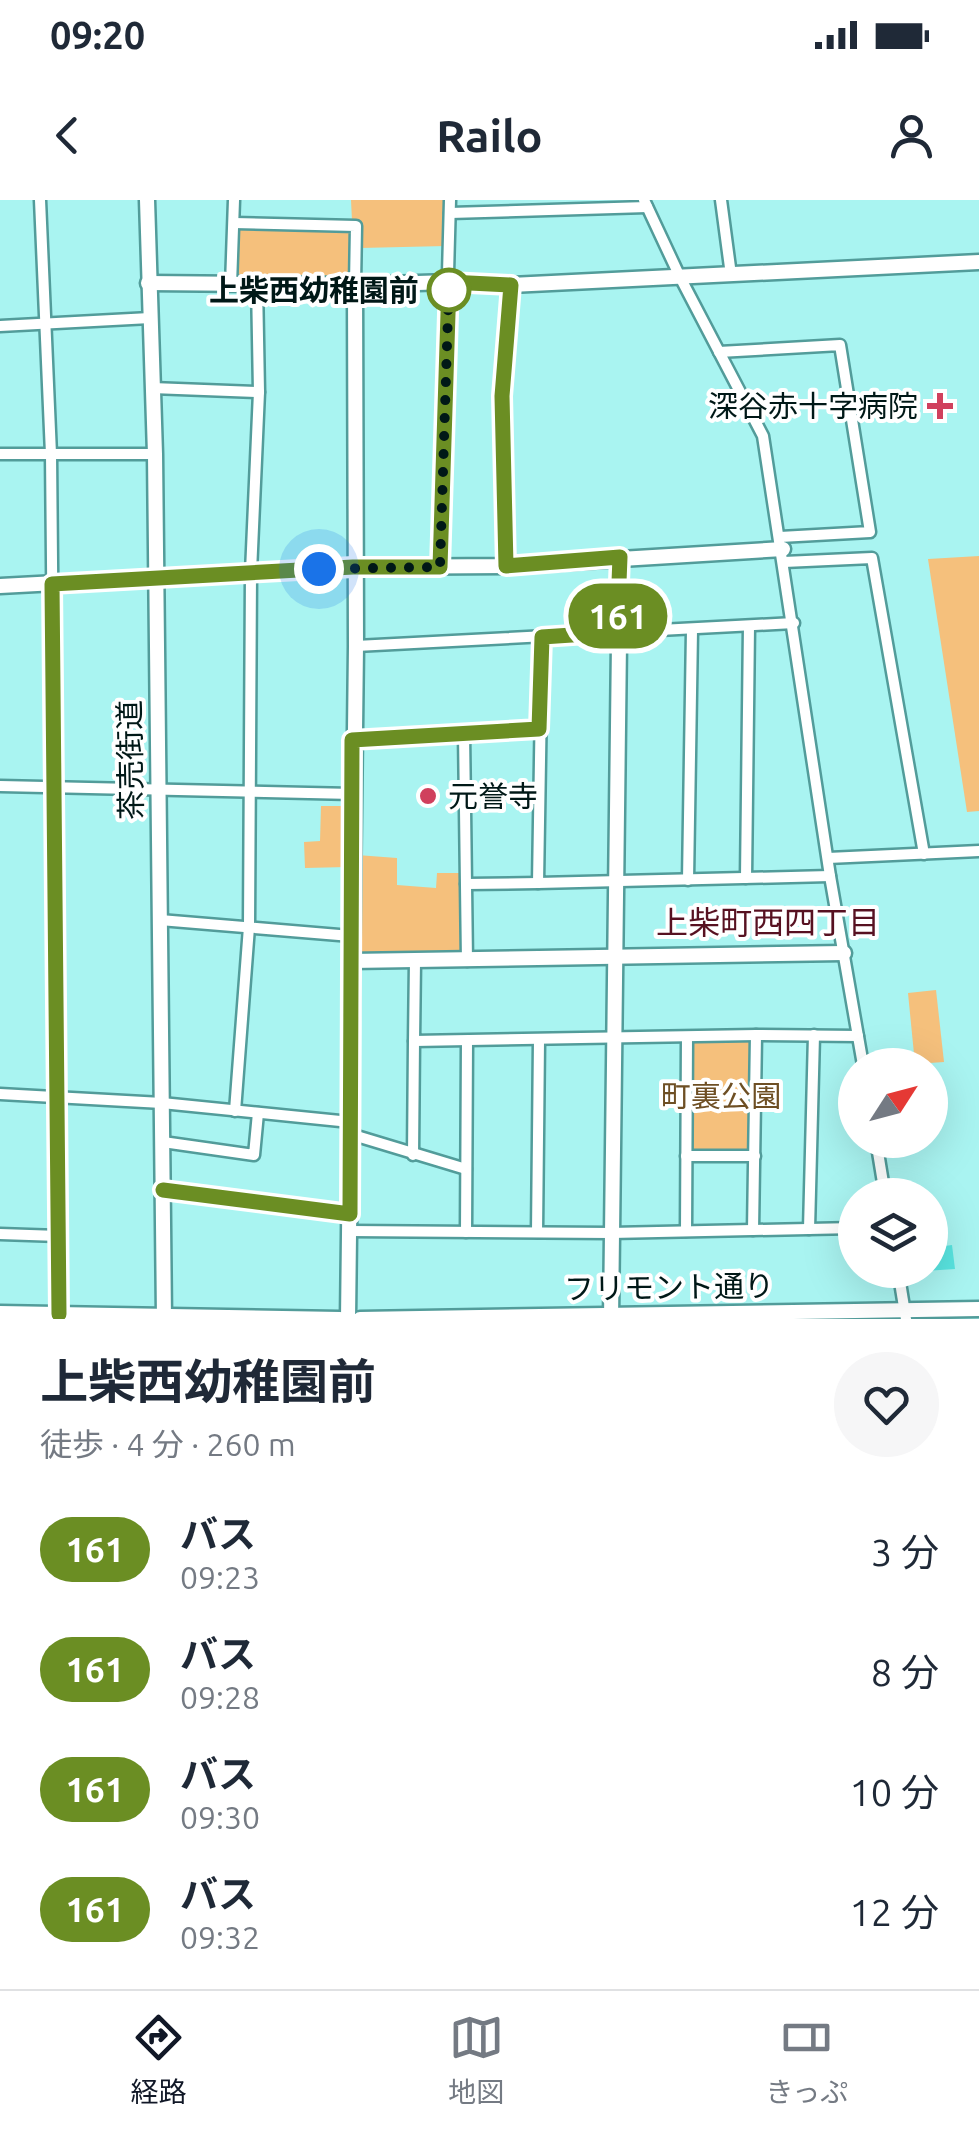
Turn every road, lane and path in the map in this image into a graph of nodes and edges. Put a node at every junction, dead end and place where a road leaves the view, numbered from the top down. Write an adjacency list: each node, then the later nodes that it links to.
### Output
1 (40, 200): 18 (street)
2 (147, 200): 12 (street, 茶売街道)
3 (234, 200): 7 (street)
4 (720, 200): 9 (street)
5 (646, 204): 6 (street); 10 (street)
6 (450, 206): 11 (street)
7 (234, 223): 13 (street); 16 (street)
8 (979, 262): 9 (street)
9 (732, 275): 10 (street)
10 (680, 278): 15 (street); 20 (street)
11 (449, 282): 15 (street); 16 (street); 30 (street)
12 (148, 283): 13 (street); 17 (street, 茶売街道)
13 (231, 284): 14 (street)
14 (257, 284): 16 (street); 22 (street)
15 (511, 285): 28 (street)
16 (355, 286): 29 (street)
17 (150, 318): 18 (street); 21 (street, 茶売街道)
18 (46, 325): 19 (street); 24 (street)
19 (0, 326)
20 (719, 352): 26 (street); 26 (street)
21 (152, 388): 22 (street); 25 (street, 茶売街道)
22 (259, 392): 31 (street)
23 (0, 454): 24 (street)
24 (52, 454): 25 (street); 33 (street)
25 (155, 454): 32 (street, 茶売街道)
26 (782, 550): 27 (street); 35 (street); 50 (street)
27 (620, 557): 28 (street); 38 (street)
28 (506, 566): 30 (street)
29 (353, 567): 30 (street); 31 (street); 40 (street)
30 (440, 567)
31 (251, 572): 32 (street); 47 (street)
32 (155, 578): 33 (street); 46 (street, 茶売街道)
33 (52, 584): 34 (street); 45 (street)
34 (0, 586)
35 (794, 623): 36 (street); 51 (street)
36 (749, 626): 37 (street); 53 (street)
37 (692, 630): 38 (street); 54 (street)
38 (617, 632): 39 (street); 55 (street)
39 (542, 637): 40 (street); 41 (street)
40 (356, 646): 43 (street)
41 (539, 729): 42 (street); 56 (street)
42 (464, 733): 43 (street); 57 (street)
43 (352, 740): 48 (street)
44 (0, 786): 45 (street)
45 (56, 790): 46 (street); 76 (street)
46 (158, 792): 47 (street); 58 (street, 茶売街道)
47 (252, 794): 48 (street); 59 (street)
48 (353, 794): 60 (street)
49 (979, 850): 50 (street)
50 (924, 854): 51 (street)
51 (828, 858): 52 (street)
52 (830, 876): 53 (street); 61 (street)
53 (746, 878): 54 (street)
54 (688, 880): 55 (street)
55 (617, 882): 56 (street); 62 (street)
56 (538, 883): 57 (street)
57 (466, 884): 63 (street)
58 (160, 920): 59 (street); 77 (street, 茶売街道)
59 (249, 927): 60 (street); 78 (street)
60 (352, 936): 64 (street)
61 (844, 953): 62 (street); 69 (street)
62 (616, 959): 63 (street); 70 (street)
63 (467, 960): 65 (street)
64 (351, 961): 65 (street); 80 (street)
65 (414, 961): 72 (street)
66 (756, 1034): 67 (street); 68 (street); 84 (street)
67 (814, 1035): 69 (street); 89 (street)
68 (687, 1036): 70 (street); 83 (street)
69 (858, 1036): 74 (street)
70 (614, 1039): 71 (street); 95 (street)
71 (540, 1040): 73 (street); 94 (street)
72 (414, 1041): 73 (street); 82 (street)
73 (466, 1042): 85 (street)
74 (860, 1048)
75 (0, 1094): 76 (street)
76 (58, 1095): 77 (street); 97 (street)
77 (162, 1103): 78 (street); 81 (street, 茶売街道)
78 (234, 1111): 79 (street)
79 (258, 1113): 80 (street); 81 (street)
80 (350, 1128): 82 (street); 87 (street)
81 (162, 1142): 86 (street, 茶売街道)
82 (414, 1155): 85 (street)
83 (686, 1156): 84 (street); 92 (street)
84 (755, 1156): 90 (street)
85 (466, 1169): 93 (street)
86 (163, 1190): 87 (street); 103 (street, 茶売街道)
87 (350, 1214): 91 (street)
88 (838, 1228): 89 (street)
89 (809, 1229): 90 (street)
90 (753, 1230): 92 (street)
91 (350, 1231): 93 (street); 106 (street)
92 (686, 1231): 95 (street)
93 (466, 1232): 94 (street)
94 (537, 1232): 95 (street)
95 (610, 1233): 104 (street)
96 (0, 1234): 97 (street)
97 (59, 1236): 101 (street)
98 (901, 1288): 102 (street)
99 (979, 1309): 102 (street, フリモント通り)
100 (0, 1313): 101 (street)
101 (59, 1314): 103 (street)
102 (905, 1314): 104 (street, フリモント通り)
103 (164, 1317): 105 (street)
104 (611, 1317): 107 (street, フリモント通り)
105 (340, 1319)
106 (348, 1319)
107 (360, 1319)

